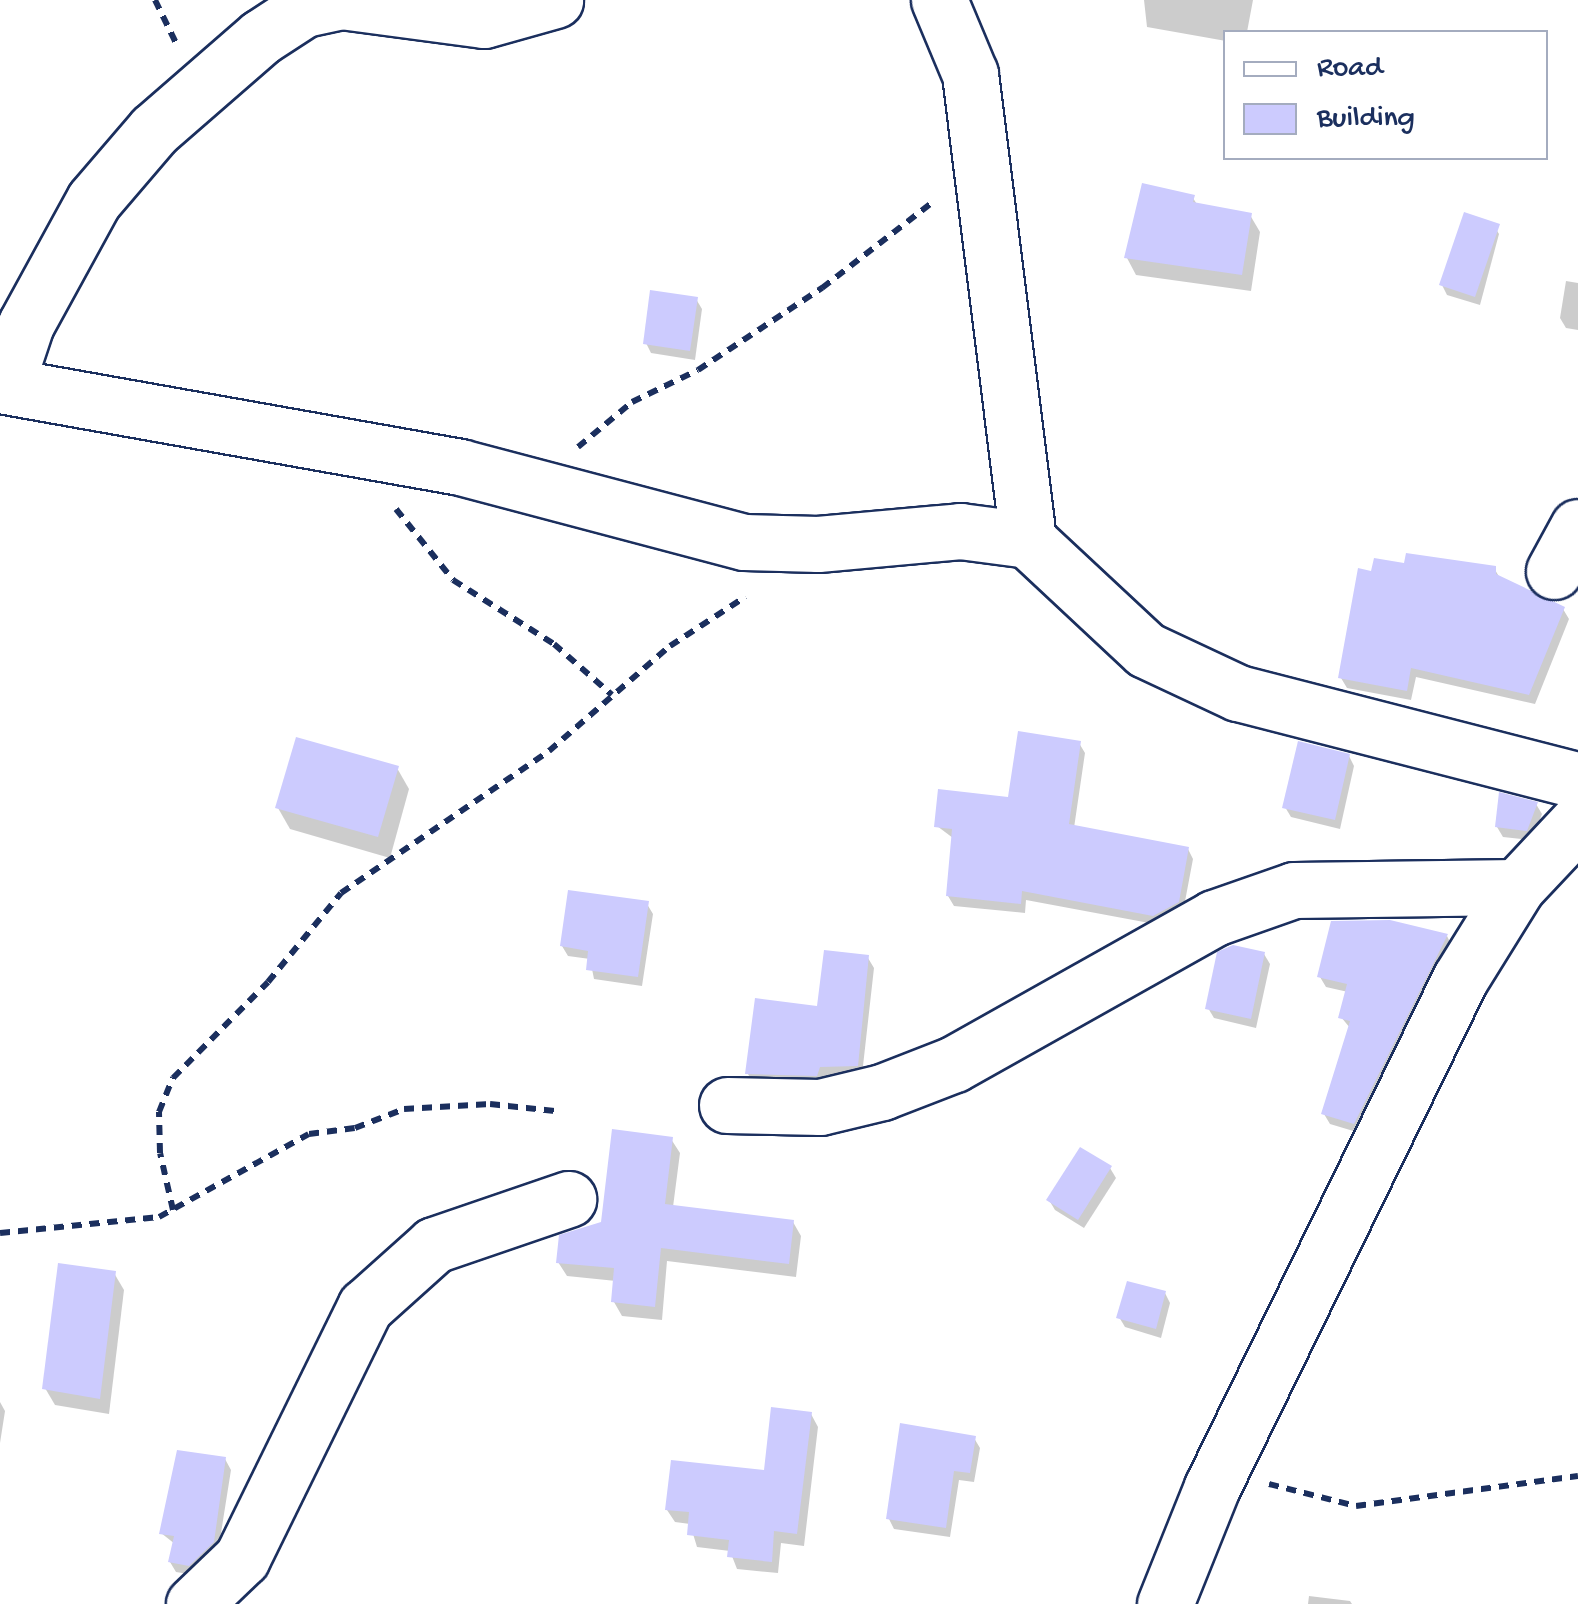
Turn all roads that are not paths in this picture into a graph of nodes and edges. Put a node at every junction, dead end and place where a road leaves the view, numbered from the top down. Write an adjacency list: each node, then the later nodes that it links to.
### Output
1 (555, 0): 3 (street)
2 (939, 0): 4 (street)
3 (2, 384): 4 (street)
4 (1028, 540): 5 (street)
5 (1578, 780)
6 (1578, 822): 7 (street)
7 (1516, 887): 8 (street); 11 (street)
8 (727, 1105)
9 (568, 1200): 10 (street)
10 (194, 1604)
11 (1164, 1604)

